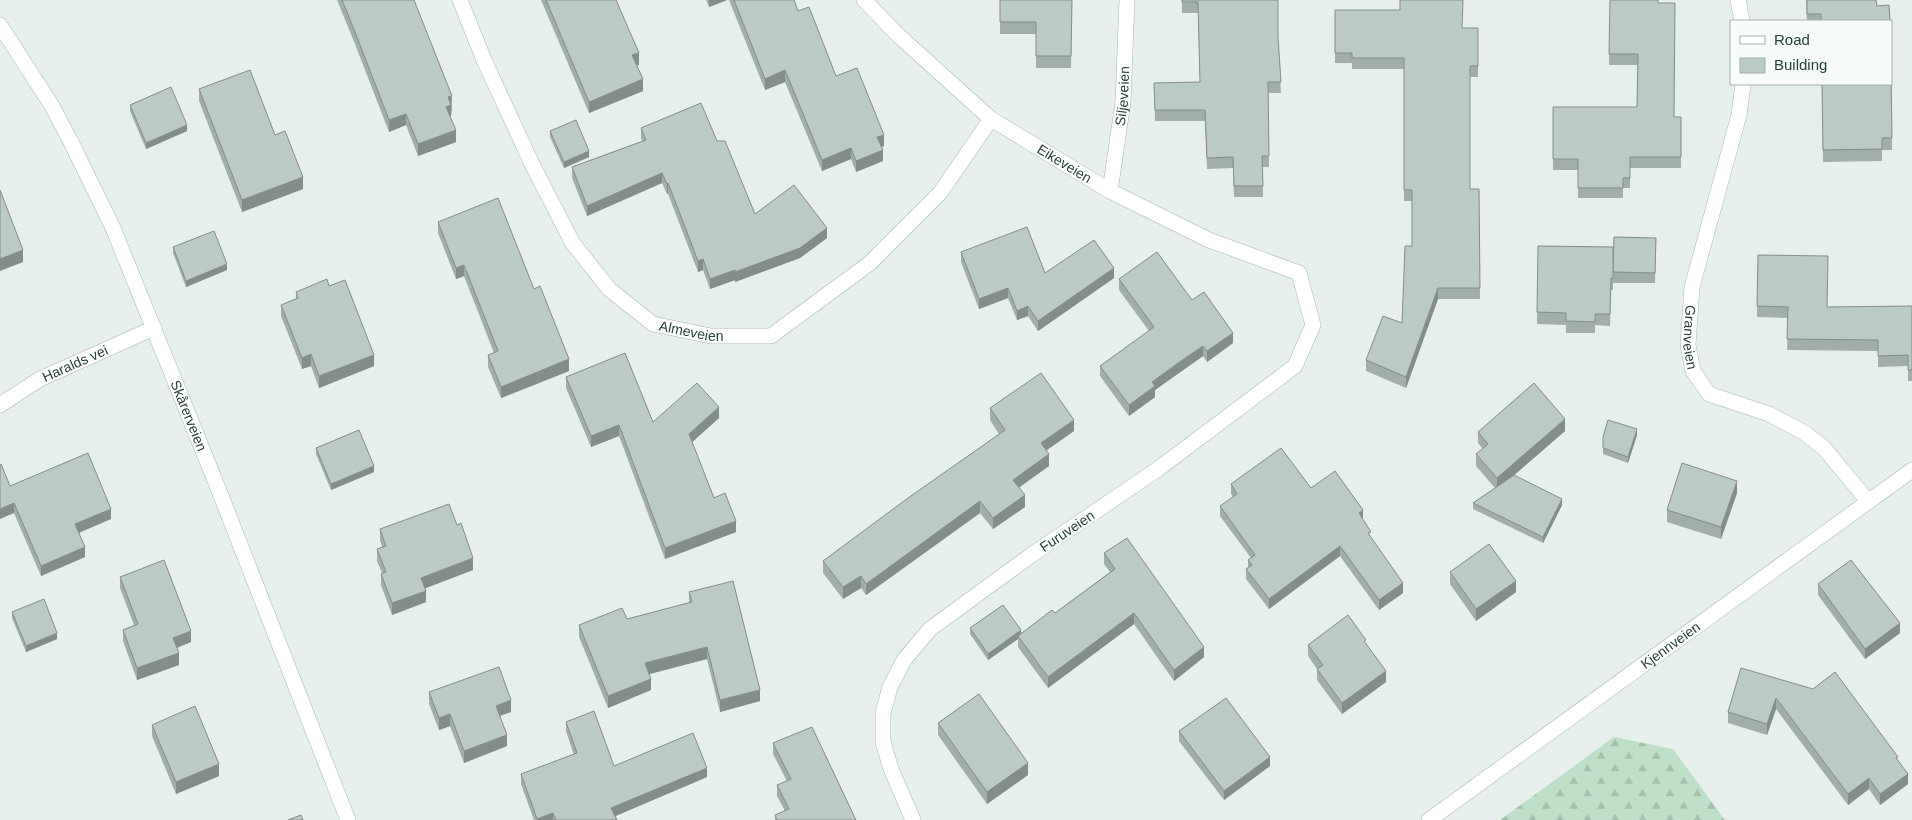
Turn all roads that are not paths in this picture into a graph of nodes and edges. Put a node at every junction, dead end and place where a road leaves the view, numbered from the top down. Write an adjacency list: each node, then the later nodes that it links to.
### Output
1 (460, 0): 8 (street, Almeveien)
2 (864, 0): 8 (street, Eikeveien)
3 (1127, 0): 9 (street, Siljeveien)
4 (1738, 0): 5 (street)
5 (1742, 20)
6 (0, 25): 11 (street, Skårerveien)
7 (1743, 85): 14 (street, Granveien)
8 (990, 119): 9 (street, Eikeveien)
9 (1110, 191): 10 (street, Eikeveien)
10 (1299, 273): 16 (street, Furuveien)
11 (154, 328): 12 (street, Haralds vei); 15 (street, Skårerveien)
12 (0, 405)
13 (1912, 470): 14 (street, Kjennveien)
14 (1868, 501): 17 (street, Kjennveien)
15 (348, 820)
16 (913, 820)
17 (1429, 820)

